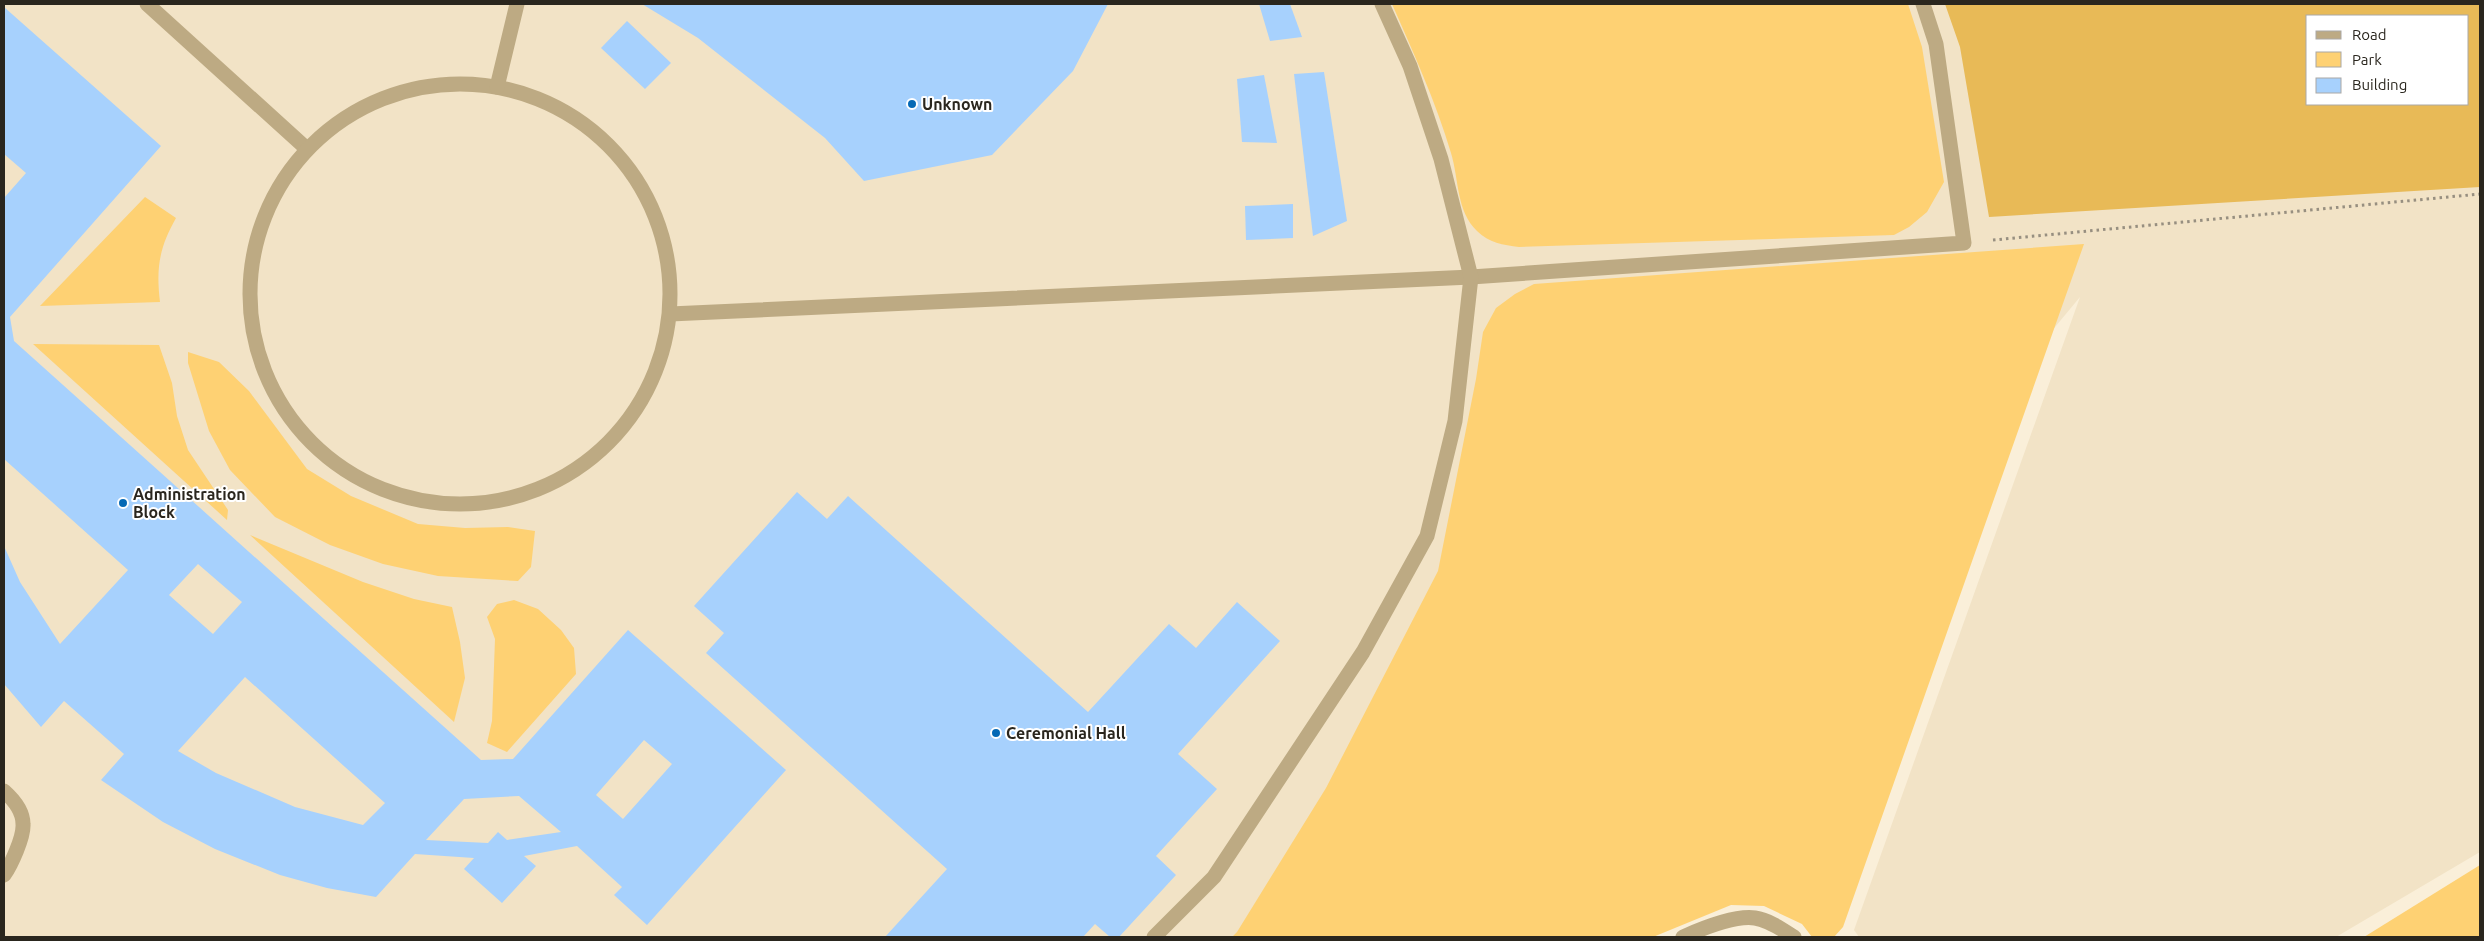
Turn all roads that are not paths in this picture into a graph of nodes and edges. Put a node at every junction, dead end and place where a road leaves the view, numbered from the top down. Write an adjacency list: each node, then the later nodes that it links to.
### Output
1 (147, 4): 6 (lane)
2 (517, 4): 5 (lane)
3 (1382, 4): 7 (lane)
4 (1923, 4): 7 (lane)
5 (497, 87): 6 (lane); 8 (lane)
6 (307, 149): 8 (lane)
7 (1472, 277): 8 (lane); 11 (lane)
8 (670, 314)
9 (4, 791): 10 (lane)
10 (4, 875)
11 (1154, 937)
12 (1683, 937): 13 (lane)
13 (1794, 937)

